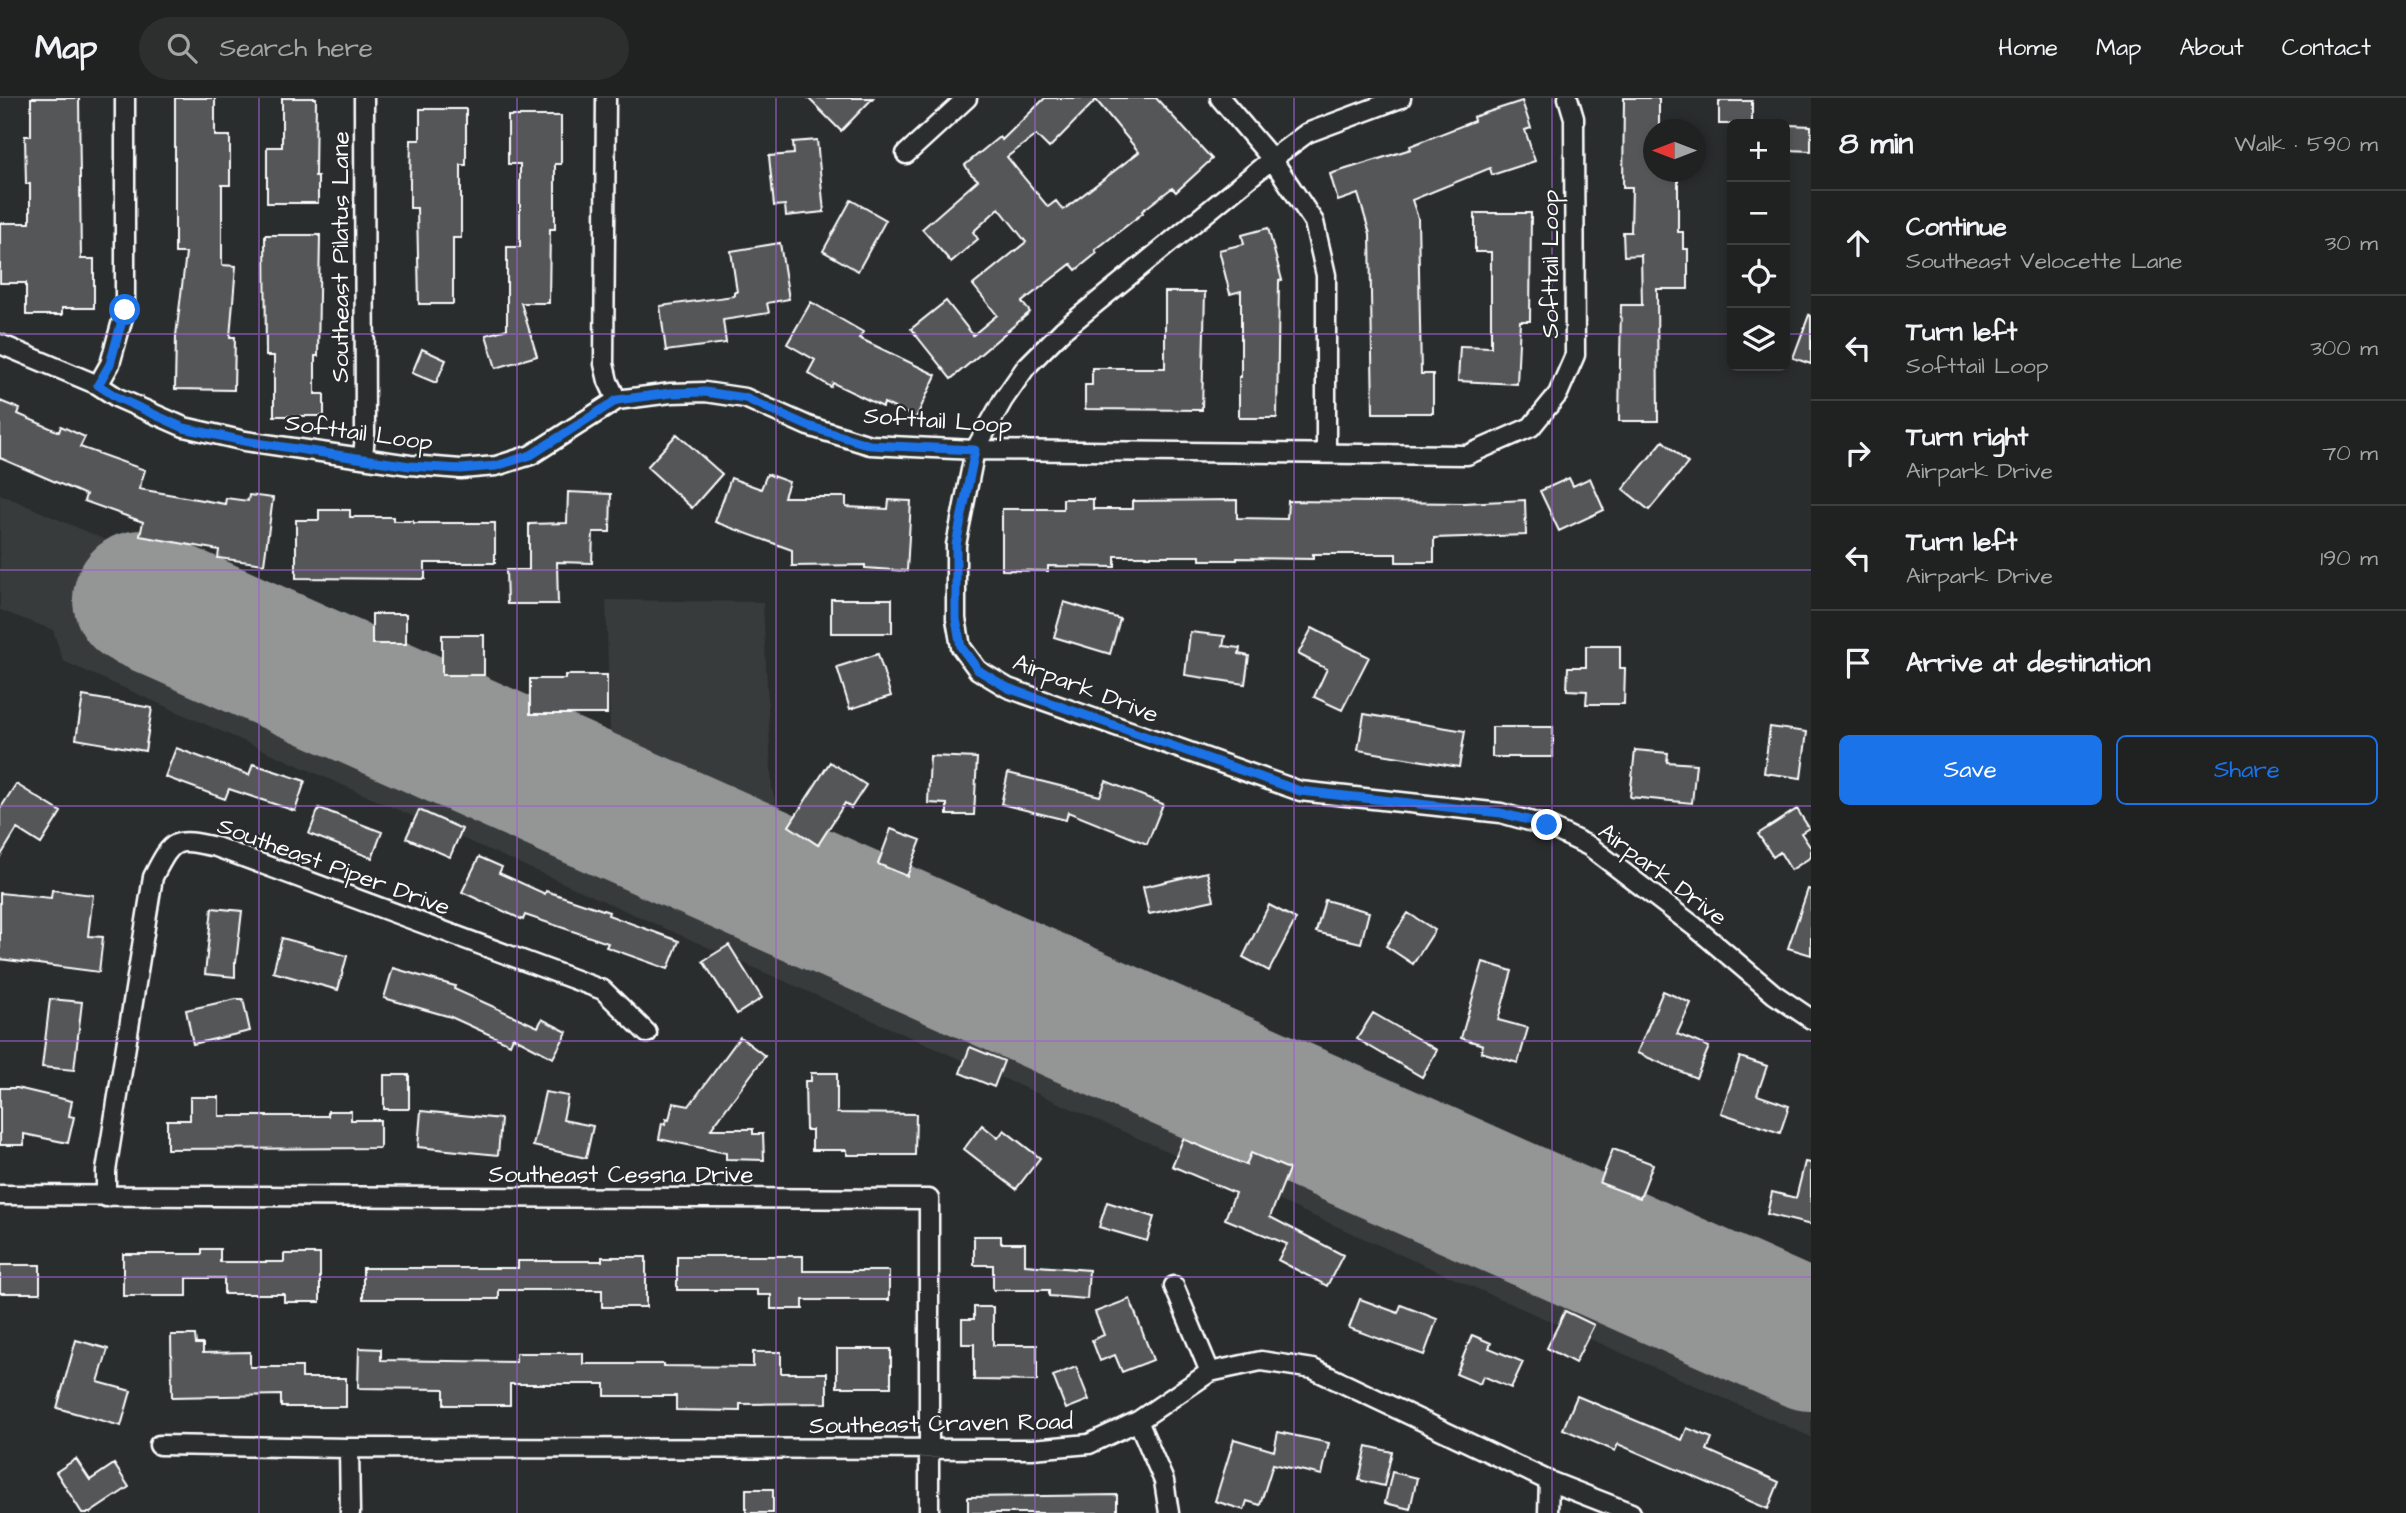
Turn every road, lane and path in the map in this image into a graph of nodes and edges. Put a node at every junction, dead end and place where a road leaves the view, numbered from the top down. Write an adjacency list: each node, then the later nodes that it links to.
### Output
1 (125, 98): 11 (street)
2 (364, 98): 15 (street, Southeast Pilatus Lane)
3 (606, 98): 12 (street)
4 (967, 98): 8 (street)
5 (1220, 98): 9 (street)
6 (1401, 98): 9 (street, Airpark Drive)
7 (1568, 98): 14 (street, Softtail Loop)
8 (906, 154)
9 (1272, 159): 13 (street, Airpark Drive); 14 (street)
10 (0, 344): 11 (street, Softtail Loop)
11 (98, 385): 15 (street, Softtail Loop)
12 (617, 400): 13 (street, Softtail Loop); 15 (street, Softtail Loop)
13 (975, 450): 14 (street, Softtail Loop); 16 (street, Airpark Drive)
14 (1326, 452)
15 (363, 457)
16 (1811, 1019)
17 (647, 1033): 19 (street, Southeast Piper Drive)
18 (0, 1195): 19 (street, Southeast Cessna Drive)
19 (106, 1197): 25 (street, Southeast Cessna Drive)
20 (1174, 1286): 21 (street)
21 (1210, 1372): 22 (street, Southeast Craven Road); 26 (street, Southeast Craven Road)
22 (1138, 1421): 25 (street, Southeast Craven Road); 29 (street)
23 (159, 1445): 24 (street, Southeast Craven Road)
24 (349, 1447): 25 (street, Southeast Craven Road); 27 (street)
25 (929, 1450): 28 (street, Southeast Cessna Drive)
26 (1549, 1481): 30 (street); 31 (street, Southeast Craven Road)
27 (349, 1513)
28 (929, 1513)
29 (1169, 1513)
30 (1548, 1513)
31 (1631, 1513)

